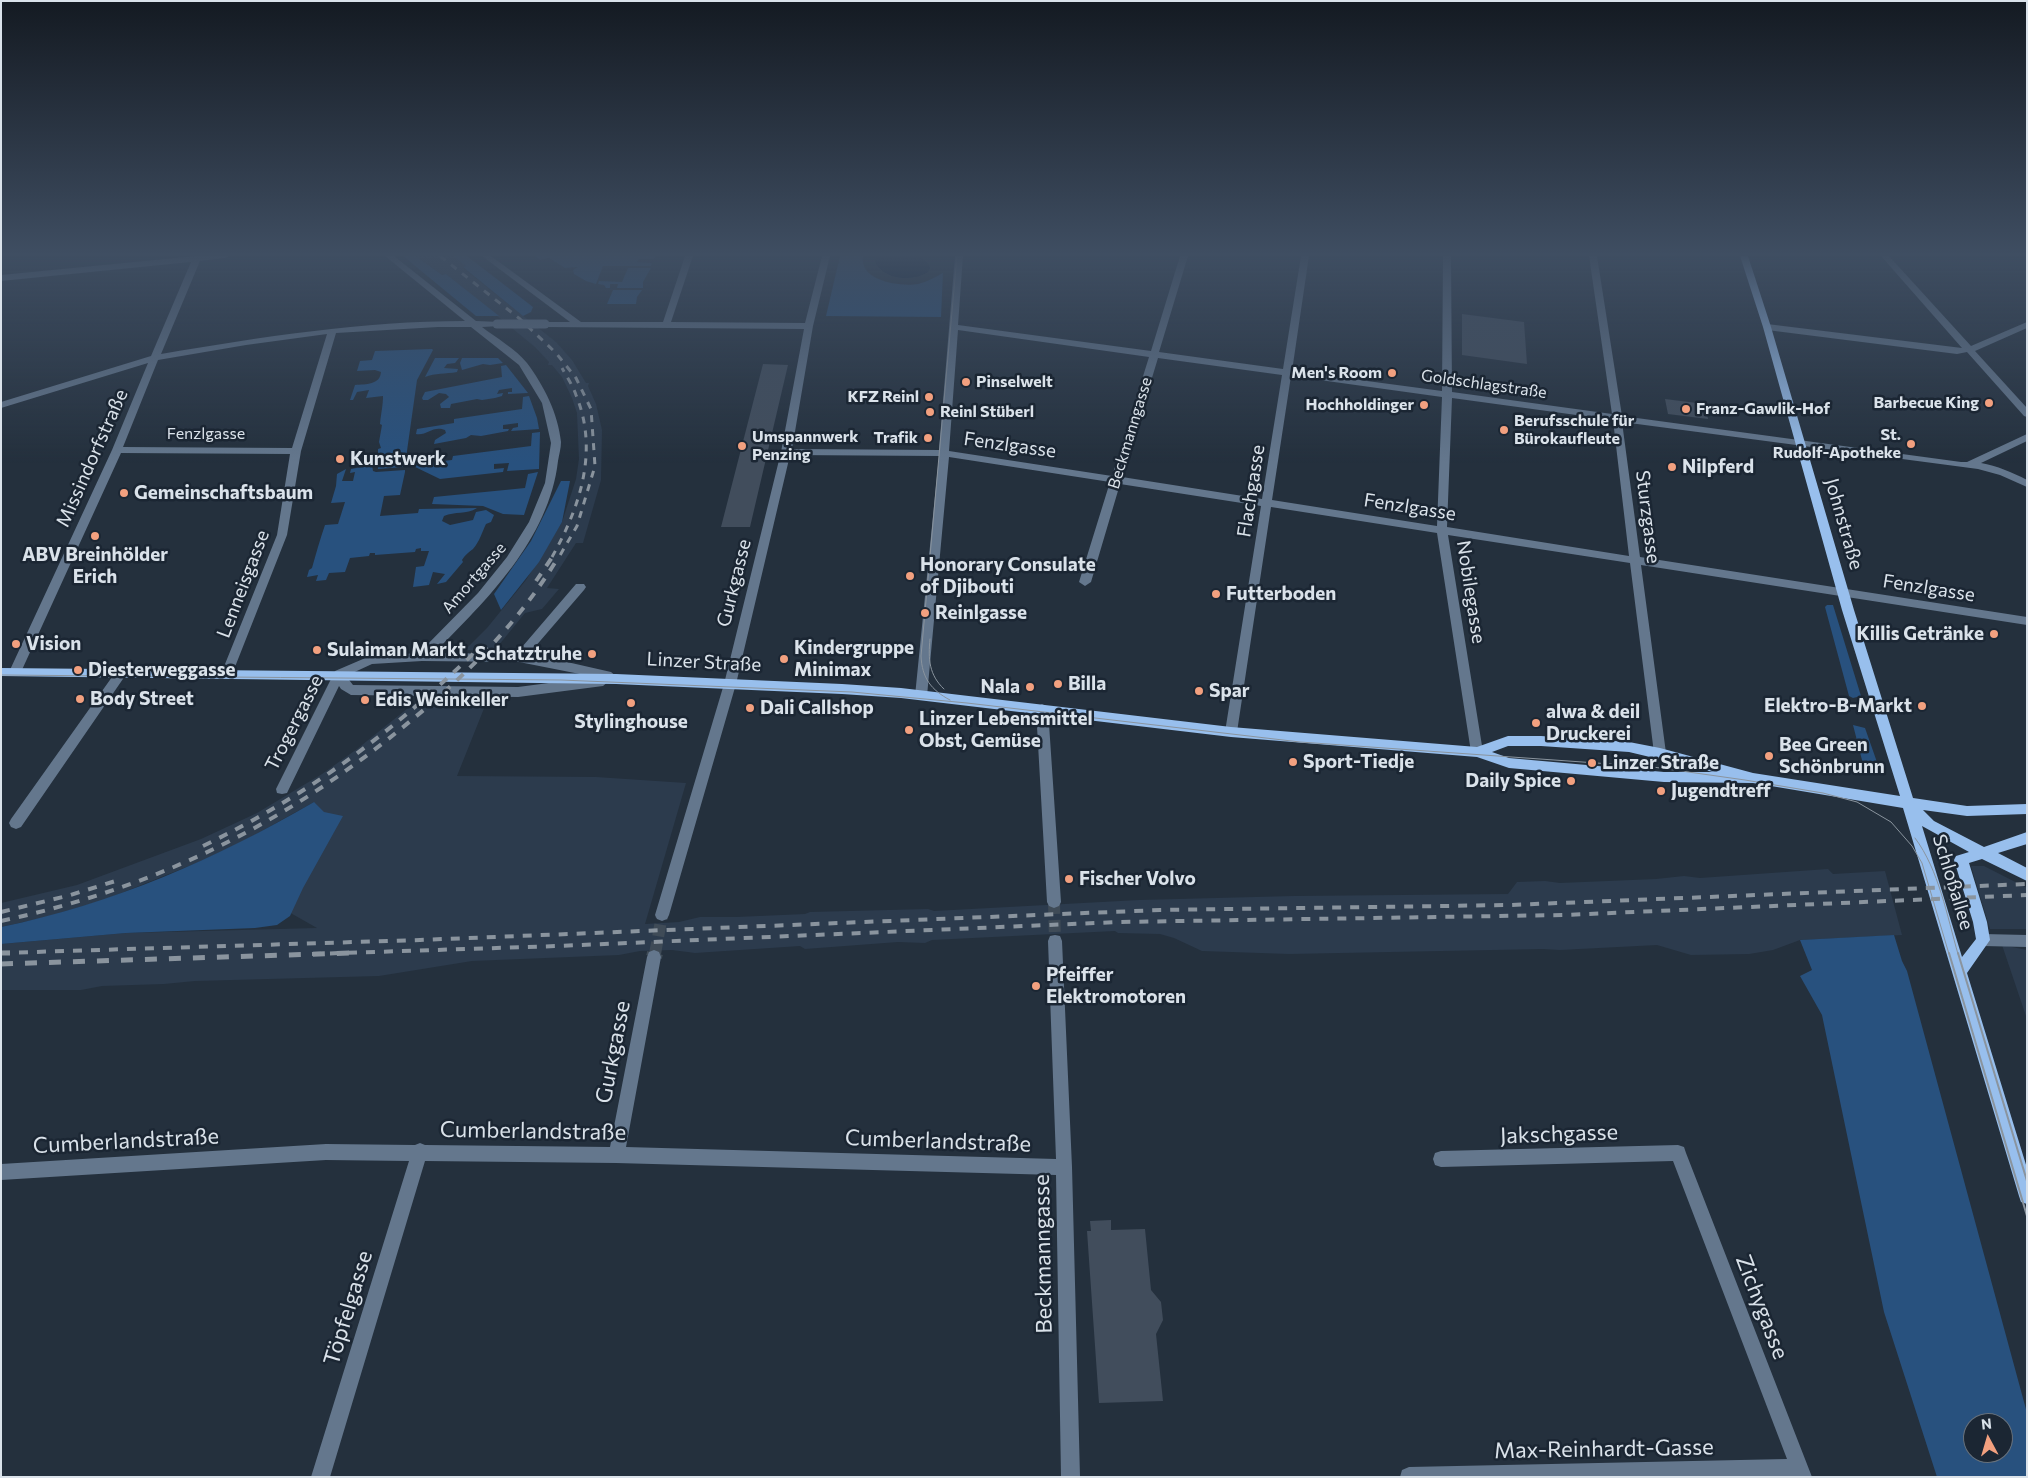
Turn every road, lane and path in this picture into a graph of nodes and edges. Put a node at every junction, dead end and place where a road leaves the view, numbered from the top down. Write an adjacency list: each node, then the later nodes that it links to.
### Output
1 (168, 325): 17 (street, Missindorfstraße)
2 (453, 325): 14 (street)
3 (473, 325): 39 (street, Amortgasse)
4 (666, 325): 11 (street)
5 (1162, 325): 16 (street, Beckmanngasse)
6 (1295, 325): 18 (street, Flachgasse)
7 (1447, 325): 19 (street, Nobilegasse)
8 (1603, 325): 22 (street, Sturzgasse)
9 (1949, 325): 15 (street)
10 (2025, 325): 15 (street)
11 (809, 326): 27 (street, Gurkgasse)
12 (1767, 326): 15 (street); 24 (main road, Johnstraße)
13 (953, 327): 16 (street, Goldschlagstraße); 28 (street)
14 (332, 331): 17 (street); 26 (street, Lenneisgasse)
15 (1971, 349): 21 (street)
16 (1153, 355): 18 (street, Goldschlagstraße); 30 (street, Beckmanngasse)
17 (154, 358): 20 (street); 25 (street, Missindorfstraße)
18 (1288, 372): 19 (street, Goldschlagstraße); 32 (street, Flachgasse)
19 (1447, 394): 22 (street, Goldschlagstraße); 33 (street, Nobilegasse)
20 (1, 405)
21 (2027, 414)
22 (1617, 417): 24 (street, Goldschlagstraße); 34 (street, Sturzgasse)
23 (2027, 437): 29 (street)
24 (1801, 443): 29 (street, Goldschlagstraße); 37 (main road, Johnstraße)
25 (117, 450): 26 (street, Fenzlgasse); 42 (street, Missindorfstraße)
26 (296, 451): 44 (street, Lenneisgasse)
27 (786, 452): 28 (street, Fenzlgasse); 47 (street, Gurkgasse)
28 (944, 453): 30 (street, Fenzlgasse); 48 (street)
29 (1971, 464): 31 (street, Goldschlagstraße)
30 (1116, 479): 32 (street, Fenzlgasse); 35 (street, Beckmanngasse)
31 (2027, 484)
32 (1266, 502): 33 (street, Fenzlgasse); 50 (street, Flachgasse)
33 (1442, 530): 34 (street, Fenzlgasse); 51 (street, Nobilegasse)
34 (1634, 560): 37 (street, Fenzlgasse); 52 (street, Sturzgasse)
35 (1085, 582)
36 (580, 587): 40 (street)
37 (1843, 592): 38 (street, Fenzlgasse); 55 (main road, Johnstraße)
38 (2027, 621)
39 (422, 658): 40 (street, Linzer Straße); 45 (street, Linzer Straße)
40 (519, 658): 46 (street, Linzer Straße)
41 (1, 672): 42 (main road, Linzer Straße)
42 (15, 672): 43 (main road, Linzer Straße)
43 (122, 673): 44 (main road, Linzer Straße); 57 (street)
44 (227, 674): 45 (main road, Linzer Straße)
45 (339, 674): 46 (street, Linzer Straße); 54 (street, Trogergasse)
46 (616, 679): 47 (main road, Linzer Straße)
47 (730, 684): 48 (main road, Linzer Straße); 62 (street, Gurkgasse)
48 (921, 696): 49 (main road, Linzer Straße)
49 (1042, 709): 50 (main road, Linzer Straße); 61 (street)
50 (1231, 732): 51 (main road, Linzer Straße)
51 (1477, 752): 52 (main road, Linzer Straße); 53 (main road, Linzer Straße)
52 (1660, 753): 53 (main road, Linzer Straße)
53 (1753, 778): 55 (main road, Linzer Straße)
54 (282, 789)
55 (1908, 803): 56 (main road, Linzer Straße); 59 (main road); 67 (main road, Schloßallee)
56 (2027, 810)
57 (16, 823)
58 (2027, 838): 59 (main road)
59 (1981, 852): 60 (main road); 63 (main road, Schloßallee)
60 (2027, 875)
61 (1054, 902)
62 (662, 915)
63 (1983, 940): 65 (street); 67 (main road, Schloßallee)
64 (1055, 941): 72 (street, Beckmanngasse)
65 (2027, 941)
66 (654, 958): 70 (street, Gurkgasse)
67 (1959, 972): 74 (main road, Schloßallee)
68 (420, 1152): 70 (street, Cumberlandstraße); 73 (street, Cumberlandstraße); 76 (street, Töpfelgasse)
69 (1678, 1153): 71 (street, Jakschgasse); 75 (street, Zichygasse)
70 (616, 1155): 72 (street, Cumberlandstraße)
71 (1441, 1159)
72 (1064, 1167): 77 (street, Beckmanngasse)
73 (1, 1172)
74 (2027, 1196)
75 (1802, 1472): 78 (street, Max-Reinhardt-Gasse)
76 (320, 1477)
77 (1071, 1477)
78 (1409, 1477)

